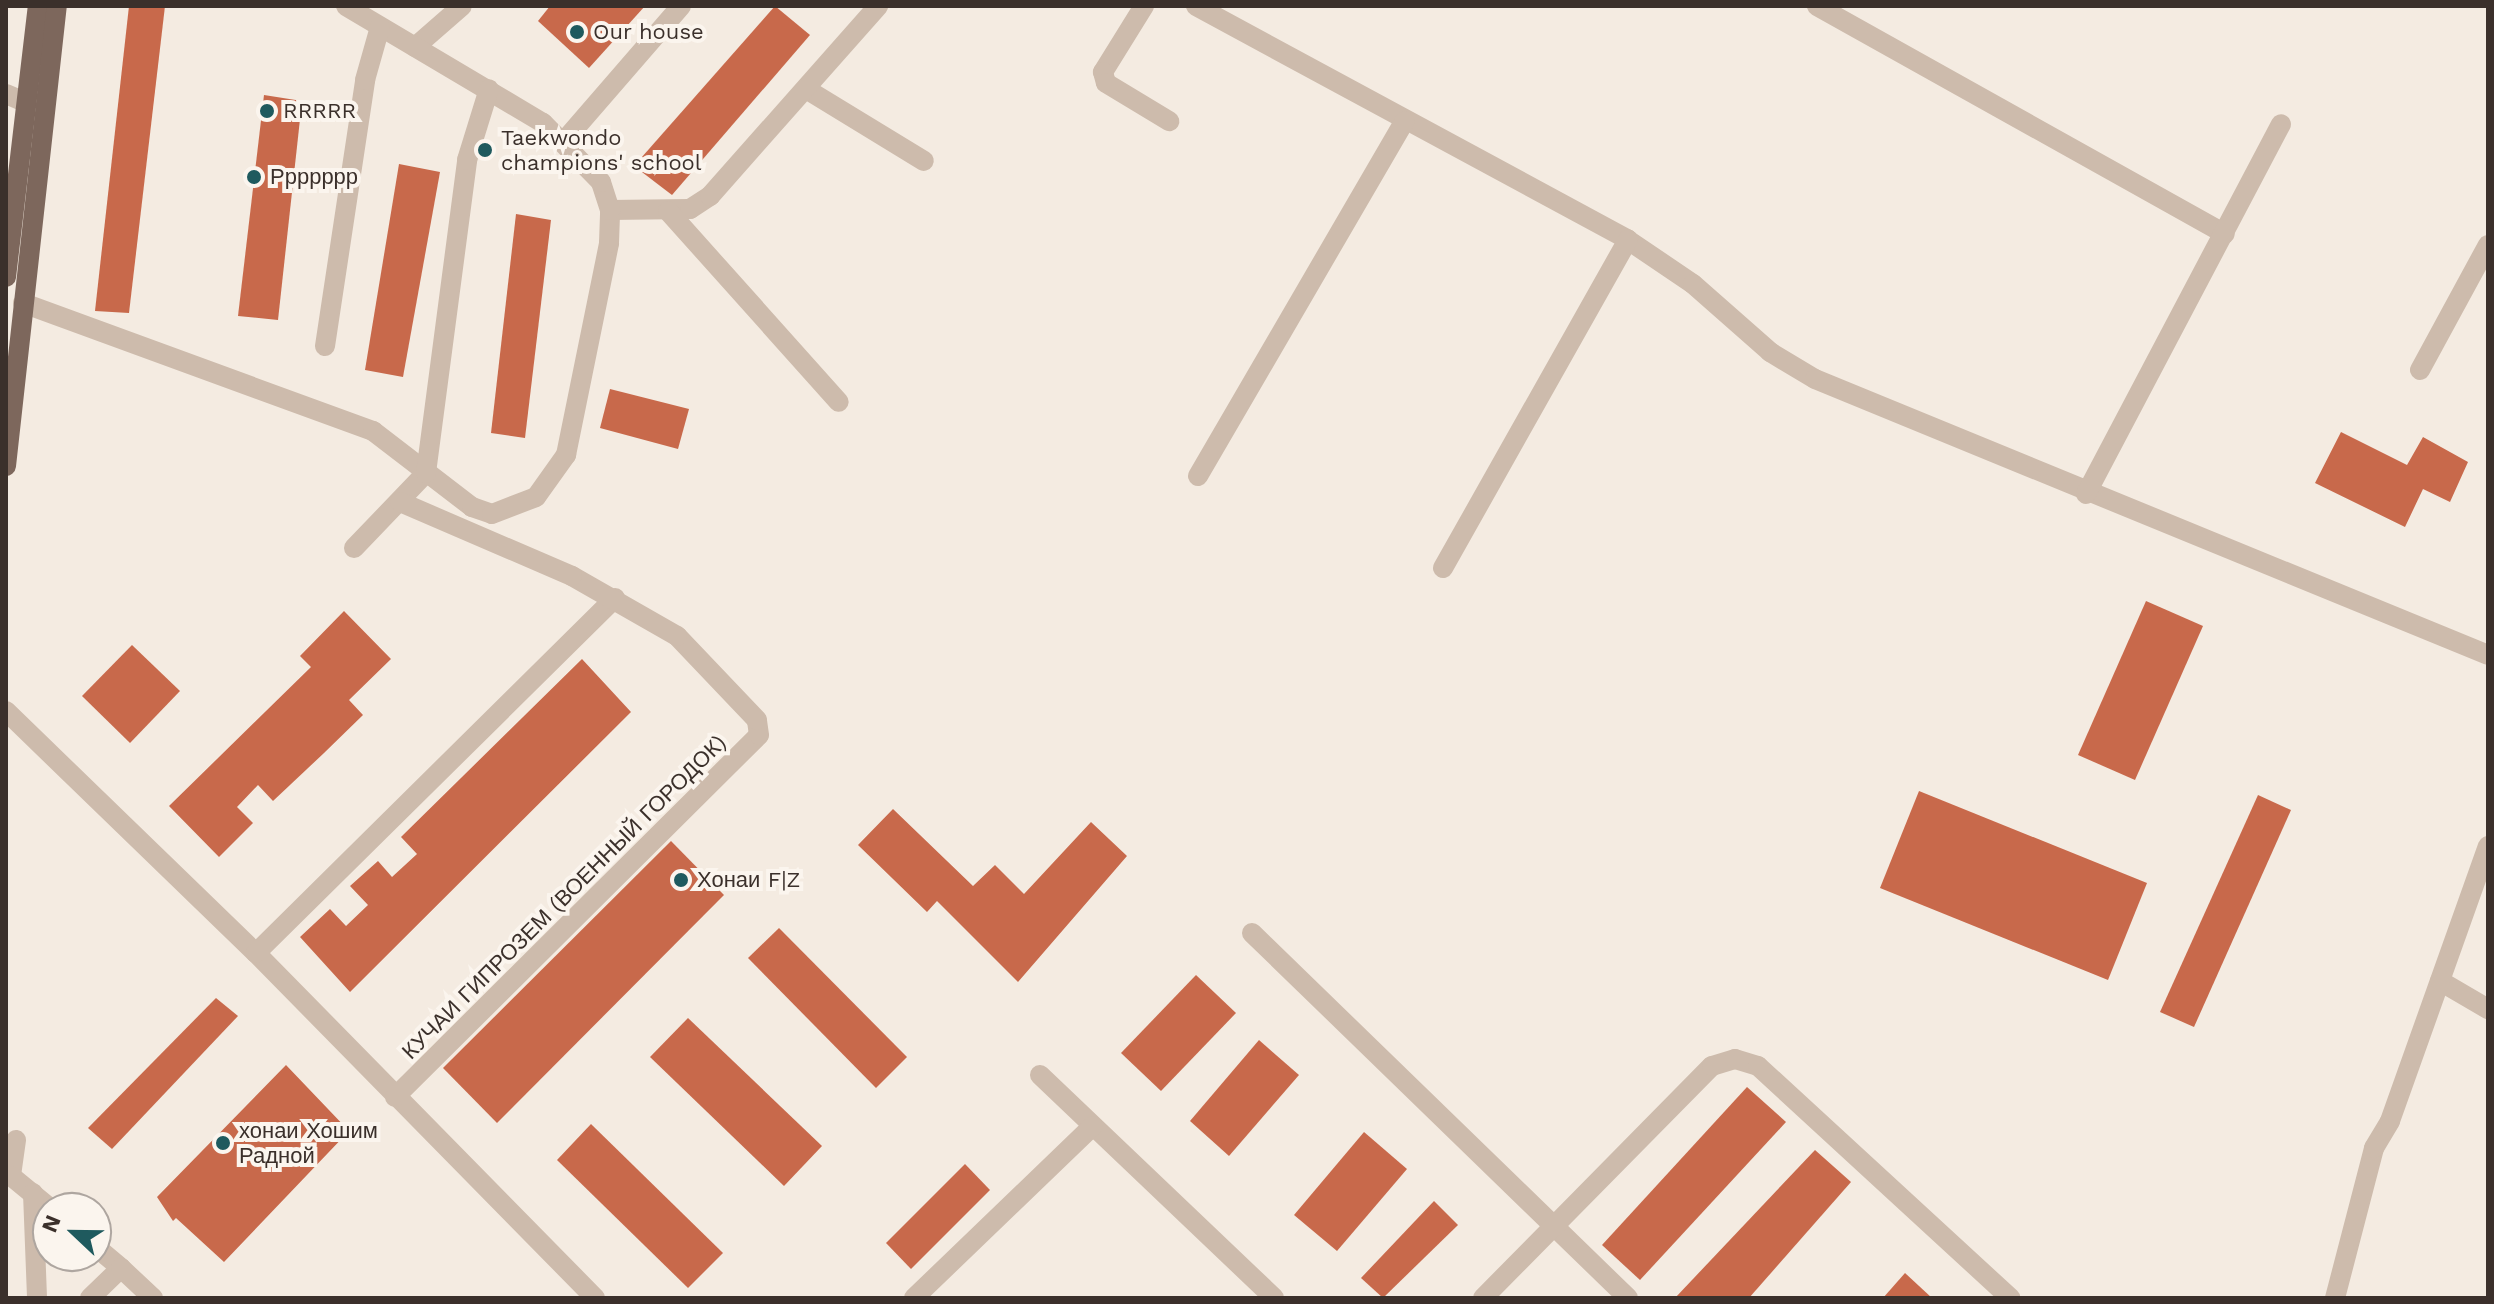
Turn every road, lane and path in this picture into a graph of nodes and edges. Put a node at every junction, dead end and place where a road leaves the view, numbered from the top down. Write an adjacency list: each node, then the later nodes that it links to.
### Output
1 (38, 6): 14 (main road)
2 (57, 6): 26 (main road)
3 (346, 6): 10 (street)
4 (462, 6): 11 (street)
5 (681, 6): 18 (street)
6 (878, 6): 13 (street)
7 (1144, 6): 15 (street)
8 (1196, 6): 16 (street)
9 (1817, 6): 22 (street)
10 (380, 27): 11 (street); 27 (street)
11 (415, 47): 12 (street)
12 (489, 89): 18 (street); 31 (street)
13 (806, 89): 19 (street); 21 (street)
14 (16, 98): 25 (main road)
15 (1169, 121)
16 (1404, 122): 23 (street); 32 (street)
17 (2281, 124): 22 (street)
18 (565, 140): 20 (street)
19 (924, 161)
20 (610, 210): 21 (street); 31 (street)
21 (668, 211): 29 (street)
22 (2225, 234): 33 (street)
23 (1628, 240): 33 (street); 36 (street)
24 (2488, 245): 28 (street)
25 (6, 277)
26 (23, 303): 30 (main road); 31 (street)
27 (325, 346)
28 (2420, 370)
29 (839, 402)
30 (6, 466)
31 (426, 473): 34 (street)
32 (1198, 476)
33 (2086, 494): 38 (street)
34 (400, 502): 35 (street); 37 (street, КУЧАИ ГИПРОЗЕМ (ВОЕННЫЙ ГОРОДОК))
35 (354, 548)
36 (1443, 568)
37 (615, 598): 42 (street); 46 (street, КУЧАИ ГИПРОЗЕМ (ВОЕННЫЙ ГОРОДОК))
38 (2488, 655)
39 (6, 711): 42 (street)
40 (2488, 846): 43 (street)
41 (1252, 933): 50 (street)
42 (256, 953): 46 (street)
43 (2440, 981): 44 (street); 63 (street)
44 (2488, 1009)
45 (1040, 1075): 47 (street)
46 (395, 1097): 58 (street)
47 (1093, 1126): 54 (street); 59 (street)
48 (16, 1140): 49 (street)
49 (32, 1192)
50 (1554, 1226): 60 (street); 61 (street); 62 (street)
51 (112, 1260): 52 (street)
52 (121, 1268): 56 (street); 57 (street)
53 (36, 1272): 55 (street)
54 (920, 1296)
55 (37, 1298)
56 (90, 1298)
57 (153, 1298)
58 (595, 1298)
59 (1274, 1298)
60 (1483, 1298)
61 (1628, 1298)
62 (2010, 1298)
63 (2335, 1298)

